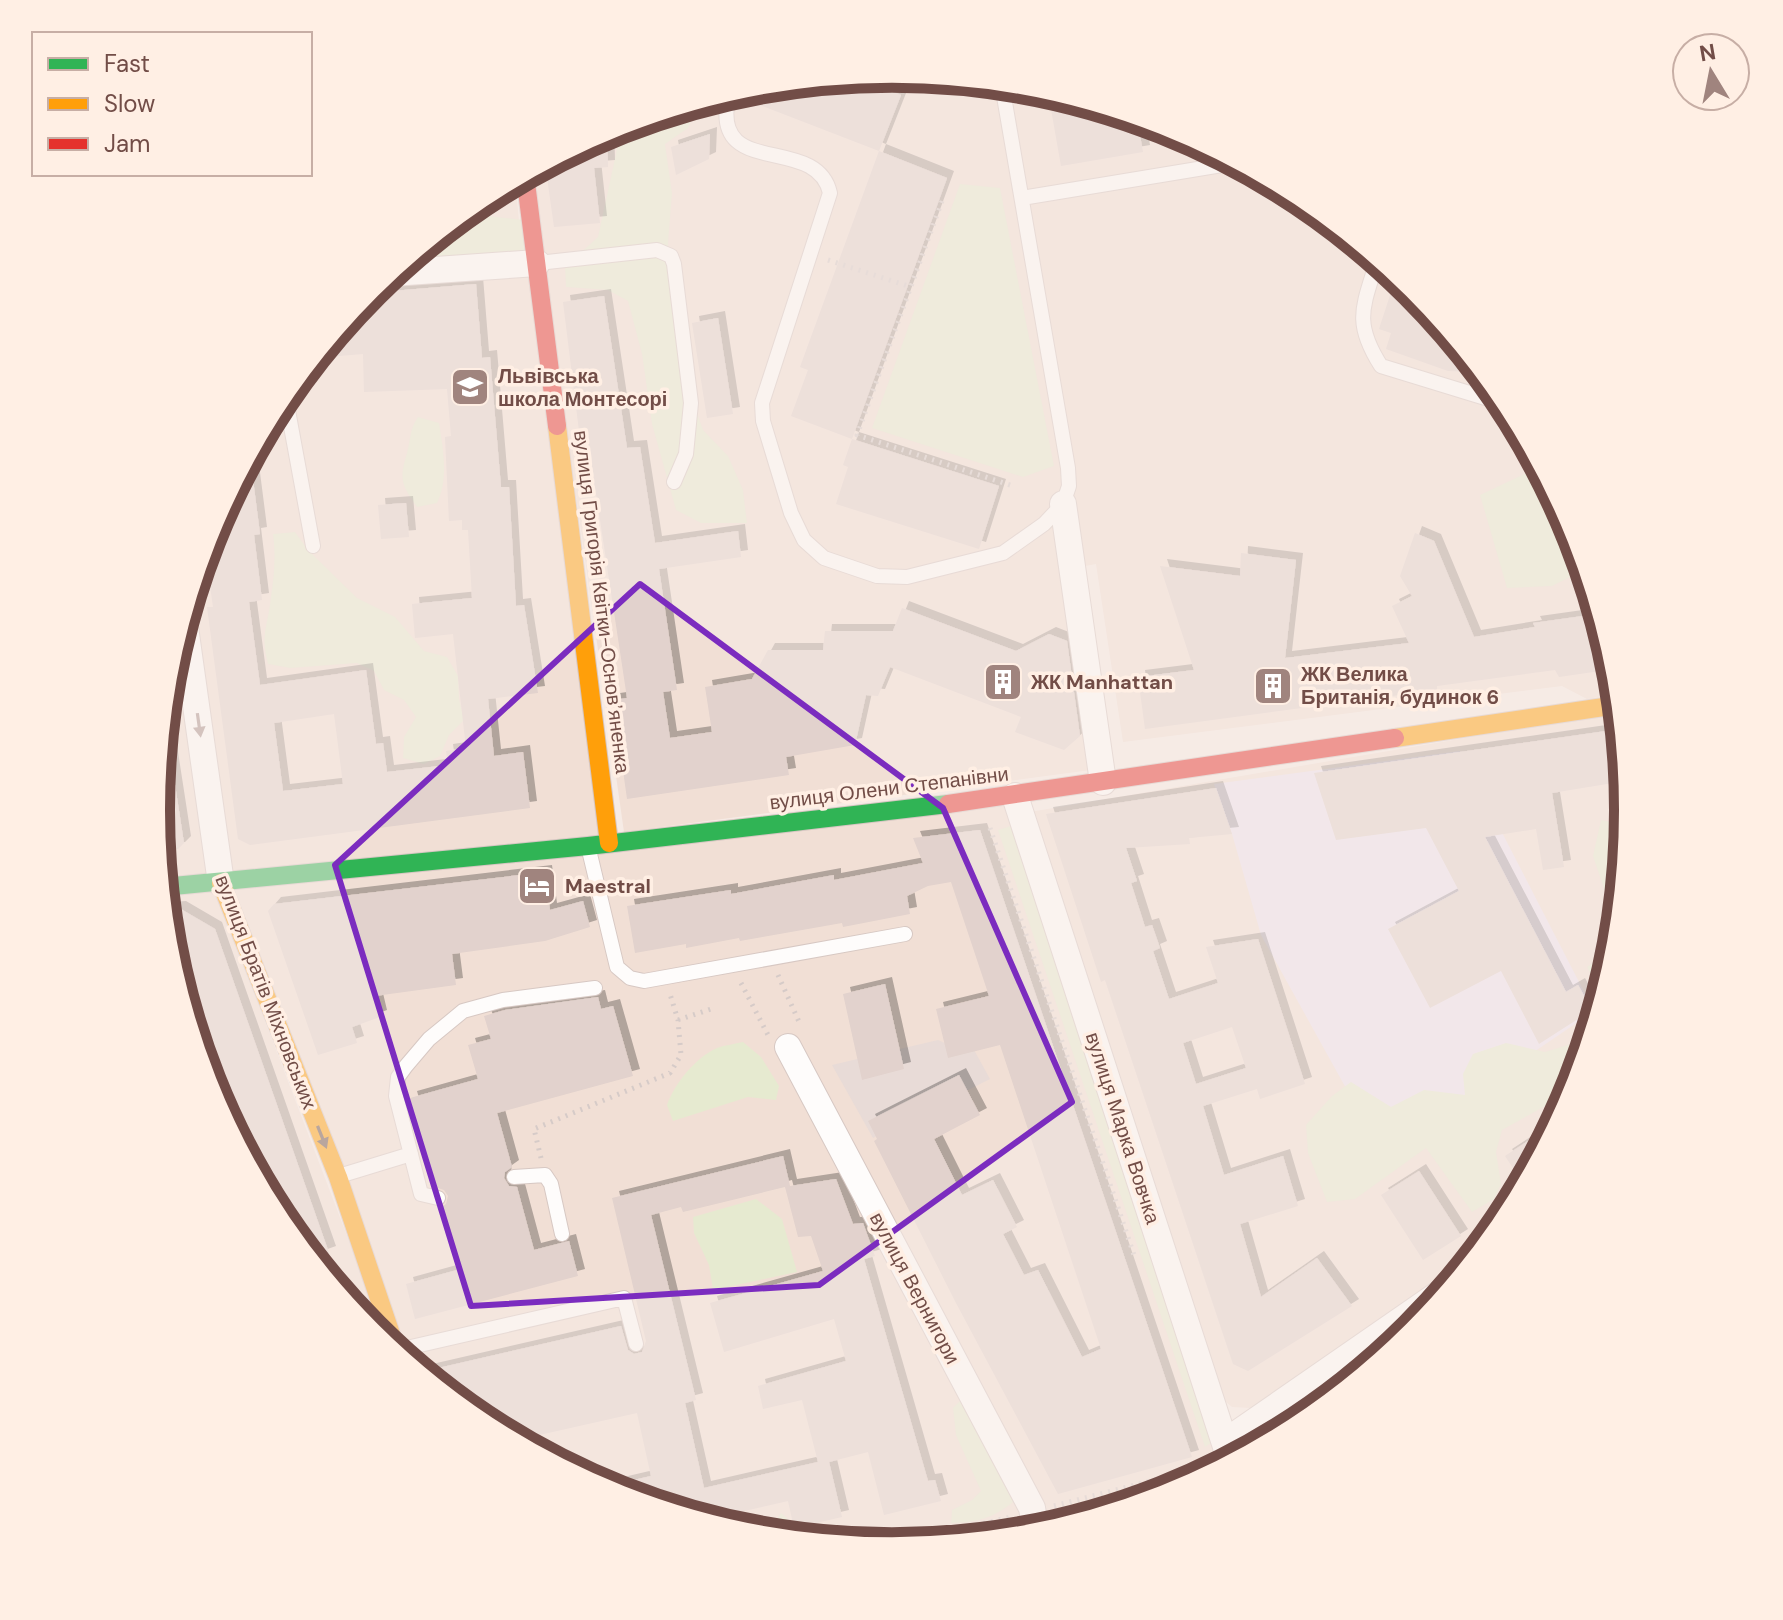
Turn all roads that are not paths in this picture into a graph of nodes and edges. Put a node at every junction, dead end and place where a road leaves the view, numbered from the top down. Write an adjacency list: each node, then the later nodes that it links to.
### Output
1 (1004, 97): 5 (lane)
2 (727, 108): 12 (lane)
3 (1218, 166): 5 (lane)
4 (527, 188): 6 (street, вулиця Григорія Квітки-Основʼяненка)
5 (1022, 198): 12 (lane)
6 (537, 263): 7 (street); 11 (lane); 18 (street, вулиця Григорія Квітки-Основʼяненка)
7 (410, 272)
8 (1374, 272): 9 (lane)
9 (1484, 397)
10 (288, 413): 13 (lane)
11 (674, 482)
12 (1063, 504): 16 (street)
13 (313, 546)
14 (183, 669): 20 (street, вулиця Братів Міхновських, one-way to 20)
15 (1606, 707): 16 (street, вулиця Олени Степанівни)
16 (1103, 782): 17 (street, вулиця Олени Степанівни)
17 (1015, 796): 18 (street, вулиця Олени Степанівни); 37 (street, вулиця Марка Вовчка)
18 (609, 843): 19 (street, вулиця Олени Степанівни)
19 (588, 846): 20 (street, вулиця Олени Степанівни); 22 (lane)
20 (221, 883): 21 (street, вулиця Олени Степанівни); 26 (street, вулиця Братів Міхновських, one-way to 26)
21 (174, 886)
22 (905, 934)
23 (595, 988): 25 (lane)
24 (788, 1047): 38 (street, вулиця Вернигори)
25 (411, 1154): 26 (lane); 28 (lane)
26 (338, 1177): 31 (street, вулиця Братів Міхновських)
27 (514, 1177): 29 (lane)
28 (438, 1198)
29 (562, 1234)
30 (1406, 1316): 33 (street)
31 (388, 1328)
32 (636, 1344): 34 (lane)
33 (1378, 1344)
34 (410, 1348)
35 (1353, 1365): 36 (street)
36 (1243, 1440)
37 (1226, 1449)
38 (1029, 1519)

